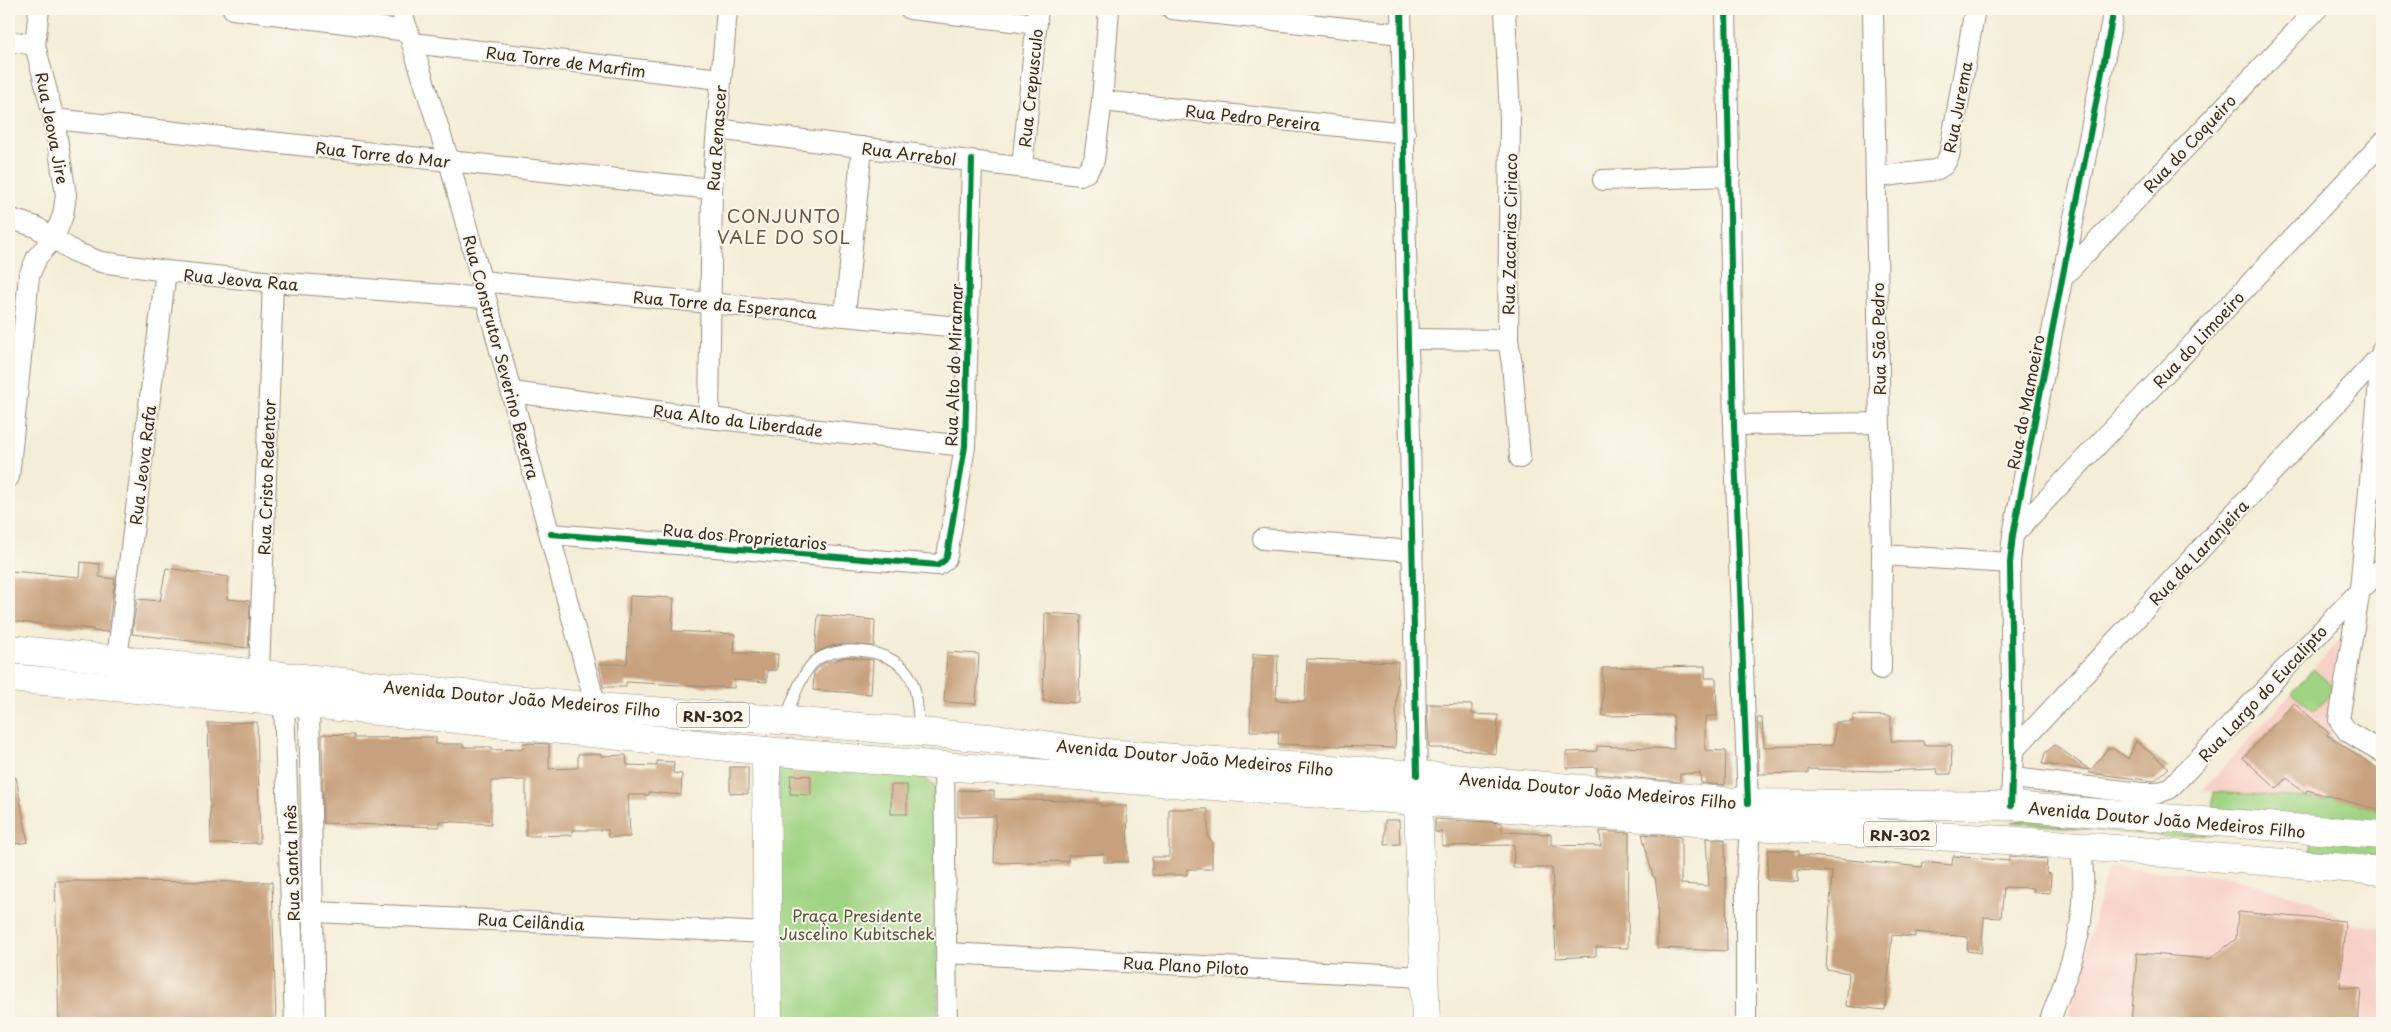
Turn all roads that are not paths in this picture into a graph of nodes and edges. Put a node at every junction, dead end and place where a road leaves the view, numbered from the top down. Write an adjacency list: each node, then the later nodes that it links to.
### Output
1 (38, 9): 19 (street, Rua Jeova Jire)
2 (233, 9): 17 (street, Rua Torre de Marfim)
3 (401, 9): 17 (street, Rua Construtor Severino Bezerra)
4 (726, 9): 20 (street, Rua Renascer)
5 (910, 9): 15 (street)
6 (1109, 9): 21 (street)
7 (1172, 9): 16 (street)
8 (1401, 9): 16 (street)
9 (1505, 9): 44 (street, Rua Zacarias Ciriaco)
10 (1726, 9): 30 (street)
11 (1873, 9): 31 (street, Rua São Pedro)
12 (1975, 9): 31 (street, Rua Jurema)
13 (2317, 9): 37 (street, Rua do Coqueiro)
14 (2115, 11): 37 (street, Rua do Mamoeiro)
15 (1037, 17): 29 (street, Rua Crepusculo)
16 (1401, 34): 24 (street)
17 (410, 37): 20 (street, Rua Torre de Marfim); 28 (street, Rua Construtor Severino Bezerra)
18 (9, 41): 19 (street)
19 (35, 45): 22 (street, Rua Jeova Jire)
20 (720, 80): 23 (street, Rua Renascer)
21 (1102, 101): 24 (street, Rua Pedro Pereira); 29 (street, Rua Arrebol)
22 (54, 119): 28 (street, Rua Torre do Mar); 35 (street, Rua Jeova Jire)
23 (717, 129): 26 (street, Rua Arrebol); 33 (street, Rua Renascer)
24 (1405, 133): 43 (street)
25 (2382, 143): 54 (street, Rua do Limoeiro)
26 (862, 147): 27 (street, Rua Arrebol); 41 (street)
27 (972, 160): 29 (street, Rua Arrebol); 42 (street, Rua Alto do Miramar)
28 (448, 161): 33 (street, Rua Torre do Mar); 39 (street, Rua Construtor Severino Bezerra)
29 (1022, 167)
30 (1730, 176): 32 (street); 49 (street)
31 (1876, 177): 48 (street, Rua São Pedro)
32 (1602, 180)
33 (712, 189): 40 (street, Rua Renascer)
34 (9, 218): 35 (street, Rua Jeova Raa)
35 (54, 238): 36 (street, Rua Jeova Raa); 52 (street, Rua Jeova Jire)
36 (166, 272): 38 (street, Rua Jeova Raa); 62 (street, Rua Jeova Rafa)
37 (2062, 278): 54 (street, Rua do Mamoeiro)
38 (273, 282): 39 (street, Rua Jeova Raa); 64 (street, Rua Cristo Redentor)
39 (483, 289): 40 (street, Rua Torre da Esperanca); 46 (street, Rua Construtor Severino Bezerra)
40 (709, 303): 41 (street, Rua Torre da Esperanca); 47 (street, Rua Renascer)
41 (844, 315): 42 (street, Rua Torre da Esperanca)
42 (969, 328): 50 (street, Rua Alto do Miramar)
43 (1408, 339): 44 (street); 56 (street)
44 (1508, 340): 51 (street, Rua Zacarias Ciriaco)
45 (2382, 352): 60 (street); 73 (street, Rua da Laranjeira)
46 (512, 392): 47 (street, Rua Alto da Liberdade); 53 (street, Rua Construtor Severino Bezerra)
47 (709, 418): 50 (street, Rua Alto da Liberdade)
48 (1879, 423): 49 (street); 57 (street, Rua São Pedro)
49 (1734, 425): 80 (street)
50 (965, 446): 59 (street, Rua Alto do Miramar)
51 (1520, 458)
52 (9, 477)
53 (551, 534): 59 (street, Rua dos Proprietarios); 67 (street, Rua Construtor Severino Bezerra)
54 (2014, 535): 58 (street, Rua do Mamoeiro)
55 (1264, 539): 56 (street)
56 (1412, 551): 77 (street)
57 (1882, 555): 58 (street); 63 (street, Rua São Pedro)
58 (2010, 563): 73 (street, Rua do Mamoeiro)
59 (938, 565)
60 (2374, 581): 74 (street, Rua Largo do Eucalipto); 76 (street, Rua Largo do Eucalipto)
61 (9, 649): 62 (main road, Avenida Doutor João Medeiros Filho / RN-302)
62 (118, 659): 64 (main road, Avenida Doutor João Medeiros Filho / RN-302)
63 (1881, 668)
64 (259, 672): 67 (main road, Avenida Doutor João Medeiros Filho / RN-302)
65 (9, 678): 66 (main road, Avenida Doutor João Medeiros Filho / RN-302)
66 (296, 703): 72 (main road, Avenida Doutor João Medeiros Filho / RN-302); 87 (street, Rua Santa Inês)
67 (596, 707): 68 (main road, Avenida Doutor João Medeiros Filho / RN-302)
68 (784, 721): 69 (main road, Avenida Doutor João Medeiros Filho / RN-302); 70 (lane)
69 (880, 730): 70 (main road, Avenida Doutor João Medeiros Filho / RN-302); 72 (main road)
70 (920, 733): 71 (main road, Avenida Doutor João Medeiros Filho / RN-302)
71 (1012, 740): 75 (main road); 77 (main road, Avenida Doutor João Medeiros Filho / RN-302)
72 (766, 751): 75 (main road, Avenida Doutor João Medeiros Filho / RN-302); 88 (main road)
73 (2014, 751): 76 (street, Rua do Mamoeiro)
74 (2382, 752)
75 (944, 766): 77 (main road, Avenida Doutor João Medeiros Filho / RN-302); 89 (street)
76 (2013, 778): 78 (street, Rua do Mamoeiro)
77 (1417, 788): 80 (main road, Avenida Doutor João Medeiros Filho / RN-302); 90 (main road)
78 (2011, 806): 79 (main road, Avenida Doutor João Medeiros Filho / RN-302); 80 (main road, Avenida Doutor João Medeiros Filho / RN-302)
79 (2055, 808): 81 (main road, Avenida Doutor João Medeiros Filho / RN-302); 83 (main road)
80 (1749, 815): 83 (main road, Avenida Doutor João Medeiros Filho / RN-302); 96 (street)
81 (2300, 830): 82 (main road, Avenida Doutor João Medeiros Filho / RN-302); 85 (main road)
82 (2382, 835)
83 (1925, 836): 84 (main road, Avenida Doutor João Medeiros Filho / RN-302)
84 (2081, 847): 85 (main road, Avenida Doutor João Medeiros Filho / RN-302); 97 (street)
85 (2174, 853): 86 (main road, Avenida Doutor João Medeiros Filho / RN-302)
86 (2382, 871)
87 (303, 910): 88 (street, Rua Ceilândia); 91 (street, Rua Santa Inês); 92 (street, Rua Santa Inês)
88 (768, 933): 93 (main road)
89 (947, 952): 90 (street, Rua Plano Piloto); 94 (street)
90 (1424, 977): 95 (main road)
91 (295, 1023)
92 (315, 1023)
93 (768, 1023)
94 (947, 1023)
95 (1426, 1023)
96 (1746, 1023)
97 (2048, 1023)

